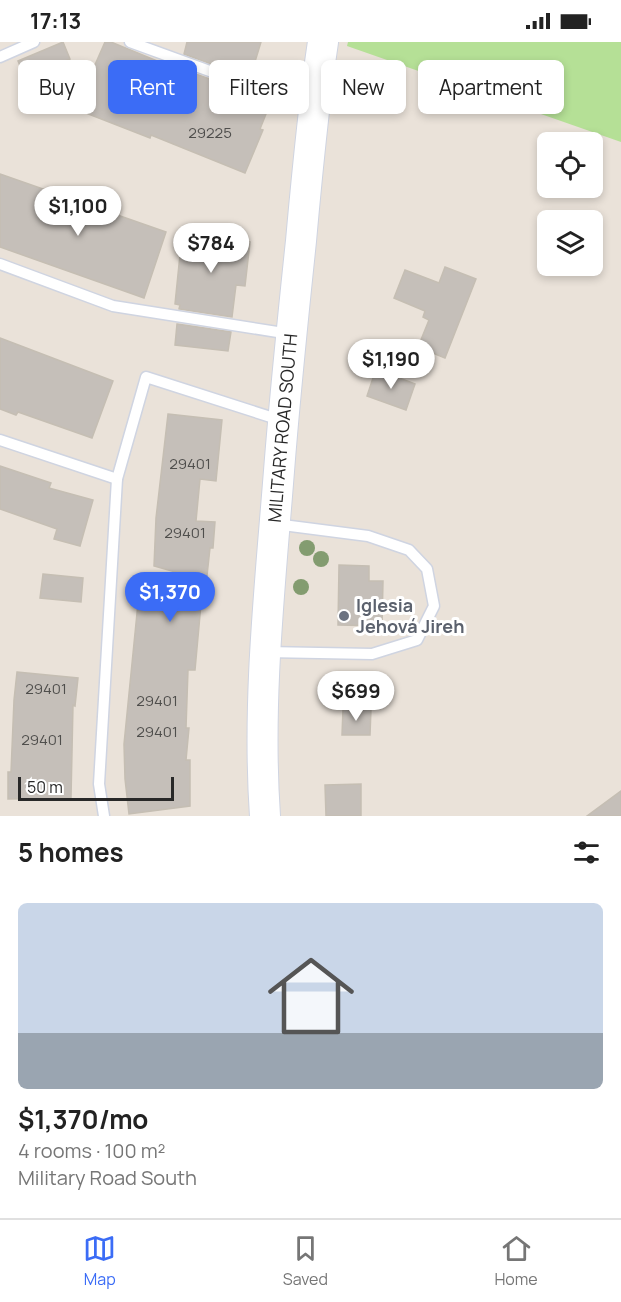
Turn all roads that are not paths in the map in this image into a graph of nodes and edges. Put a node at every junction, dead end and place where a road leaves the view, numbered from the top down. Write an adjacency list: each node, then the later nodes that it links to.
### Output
1 (34, 42): 4 (lane)
2 (130, 42): 5 (lane)
3 (323, 42): 5 (main road, MILITARY ROAD SOUTH)
4 (0, 57)
5 (315, 97): 7 (main road, MILITARY ROAD SOUTH)
6 (0, 264): 7 (lane)
7 (291, 334): 8 (main road, MILITARY ROAD SOUTH)
8 (283, 421): 10 (lane); 11 (main road, MILITARY ROAD SOUTH)
9 (0, 440): 10 (lane)
10 (117, 479): 13 (lane)
11 (275, 524): 12 (main road, MILITARY ROAD SOUTH); 12 (lane)
12 (266, 652): 14 (main road, MILITARY ROAD SOUTH)
13 (104, 816)
14 (265, 816)

